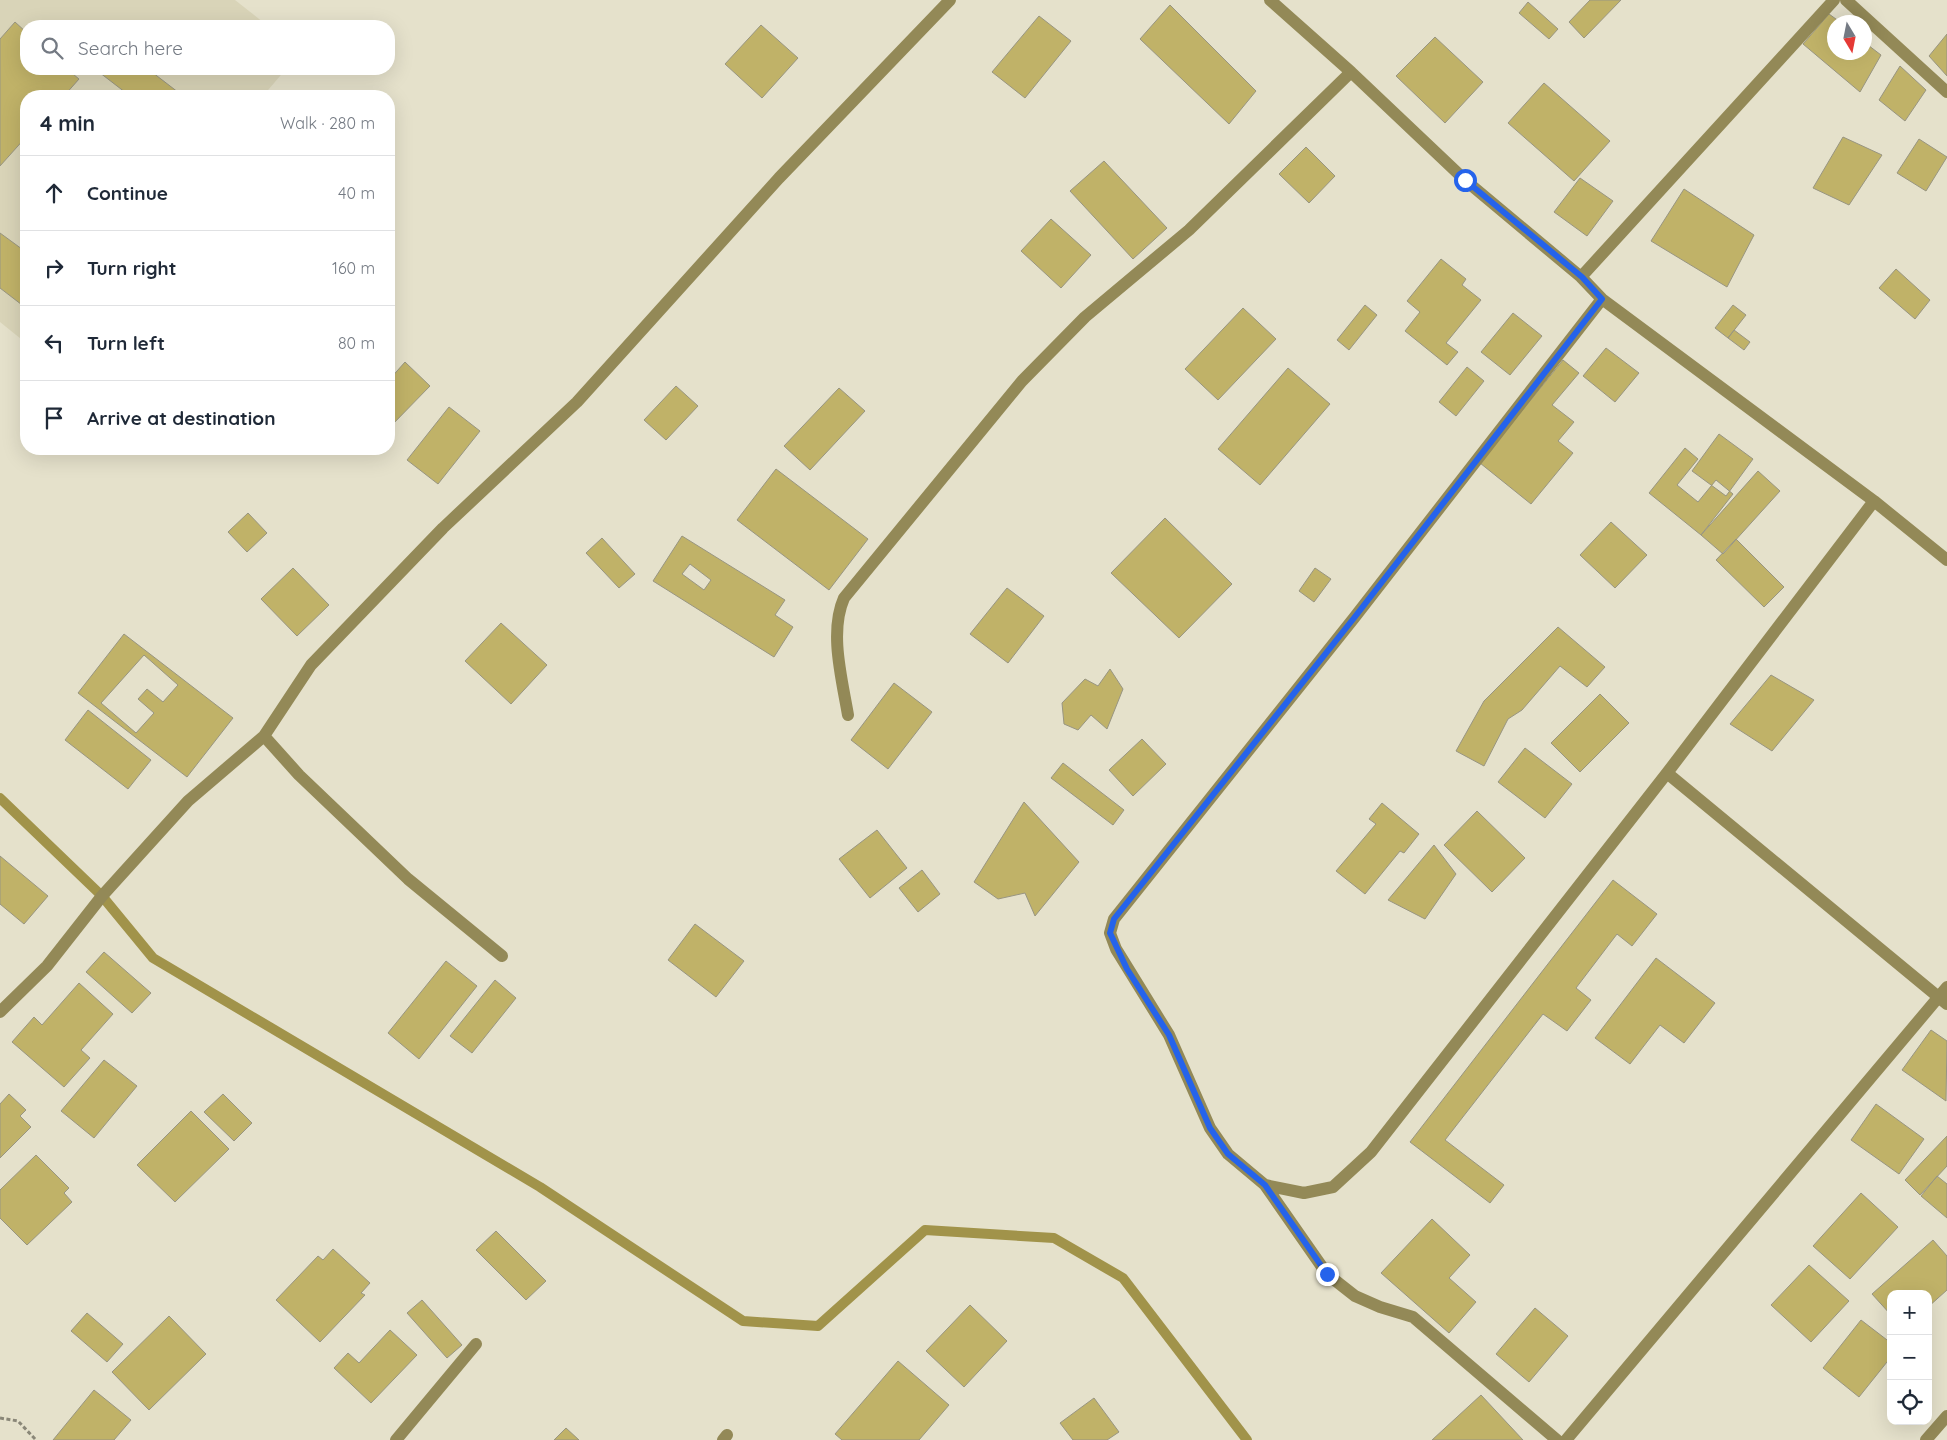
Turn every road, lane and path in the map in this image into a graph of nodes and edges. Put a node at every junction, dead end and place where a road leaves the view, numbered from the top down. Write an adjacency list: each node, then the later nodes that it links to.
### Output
1 (950, 0): 12 (street)
2 (1270, 0): 5 (street)
3 (1834, 0): 7 (street)
4 (1846, 0): 6 (street)
5 (1351, 72): 7 (street); 11 (street)
6 (1947, 92)
7 (1582, 277): 8 (street)
8 (1602, 299): 9 (street); 17 (street)
9 (1874, 501): 10 (street); 13 (street)
10 (1947, 560)
11 (848, 715)
12 (264, 736): 14 (street); 16 (street)
13 (1667, 773): 15 (street); 17 (street)
14 (502, 956)
15 (1944, 996): 24 (street)
16 (0, 1012)
17 (1265, 1185): 23 (street)
18 (476, 1344): 22 (street)
19 (1947, 1416): 25 (street)
20 (0, 1418): 21 (path)
21 (36, 1440)
22 (396, 1440)
23 (1557, 1440)
24 (1566, 1440)
25 (1926, 1440)

